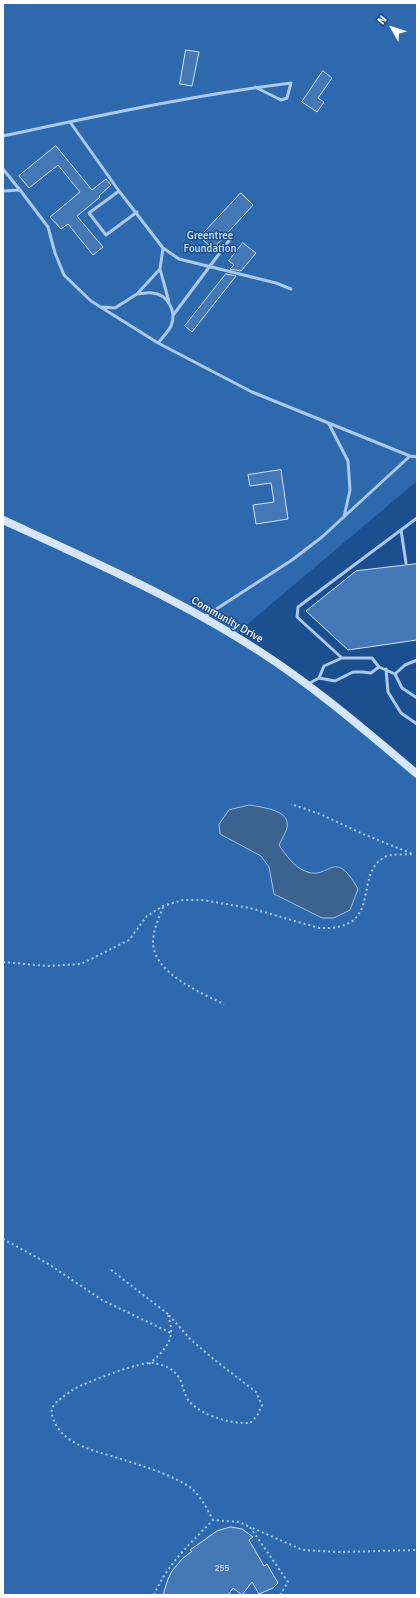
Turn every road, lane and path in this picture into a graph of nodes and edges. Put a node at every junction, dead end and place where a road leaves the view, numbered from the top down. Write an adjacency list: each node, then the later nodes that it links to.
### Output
1 (255, 87): 1 (lane); 2 (lane)
2 (70, 122): 3 (lane); 7 (lane)
3 (3, 136)
4 (3, 169): 5 (lane)
5 (20, 190): 6 (lane); 16 (lane)
6 (3, 191)
7 (119, 191): 8 (lane); 8 (lane)
8 (137, 212): 10 (lane)
9 (231, 238): 11 (lane)
10 (163, 248): 11 (lane); 12 (lane)
11 (210, 266): 13 (lane); 17 (lane)
12 (160, 269): 14 (lane); 15 (lane)
13 (291, 290)
14 (137, 294): 15 (lane); 16 (lane)
15 (170, 304): 17 (lane)
16 (101, 307): 18 (lane)
17 (174, 314): 18 (lane)
18 (158, 343): 19 (lane)
19 (328, 423): 20 (lane); 22 (lane)
20 (410, 456): 21 (lane); 22 (lane)
21 (417, 457)
22 (344, 517): 27 (lane)
23 (417, 518): 25 (lane)
24 (3, 520): 27 (main road, Community Drive)
25 (401, 530): 26 (lane); 28 (lane)
26 (406, 563)
27 (203, 618): 34 (main road, Community Drive)
28 (342, 658): 30 (lane); 33 (lane)
29 (417, 660): 32 (lane)
30 (379, 667): 31 (lane); 33 (lane)
31 (386, 668): 32 (lane); 36 (lane)
32 (395, 674): 35 (lane)
33 (319, 678): 34 (lane)
34 (307, 684): 37 (main road, Community Drive)
35 (417, 698)
36 (417, 724)
37 (417, 774)
38 (291, 804): 39 (path)
39 (163, 906): 40 (path); 41 (path)
40 (3, 962)
41 (224, 1004)
42 (3, 1239): 45 (path)
43 (111, 1270): 44 (path)
44 (168, 1314): 45 (path); 46 (path)
45 (171, 1333): 46 (path)
46 (149, 1364): 47 (path)
47 (213, 1520): 48 (path); 50 (path)
48 (250, 1527): 49 (path); 51 (path)
49 (417, 1550)
50 (154, 1595)
51 (280, 1595)

